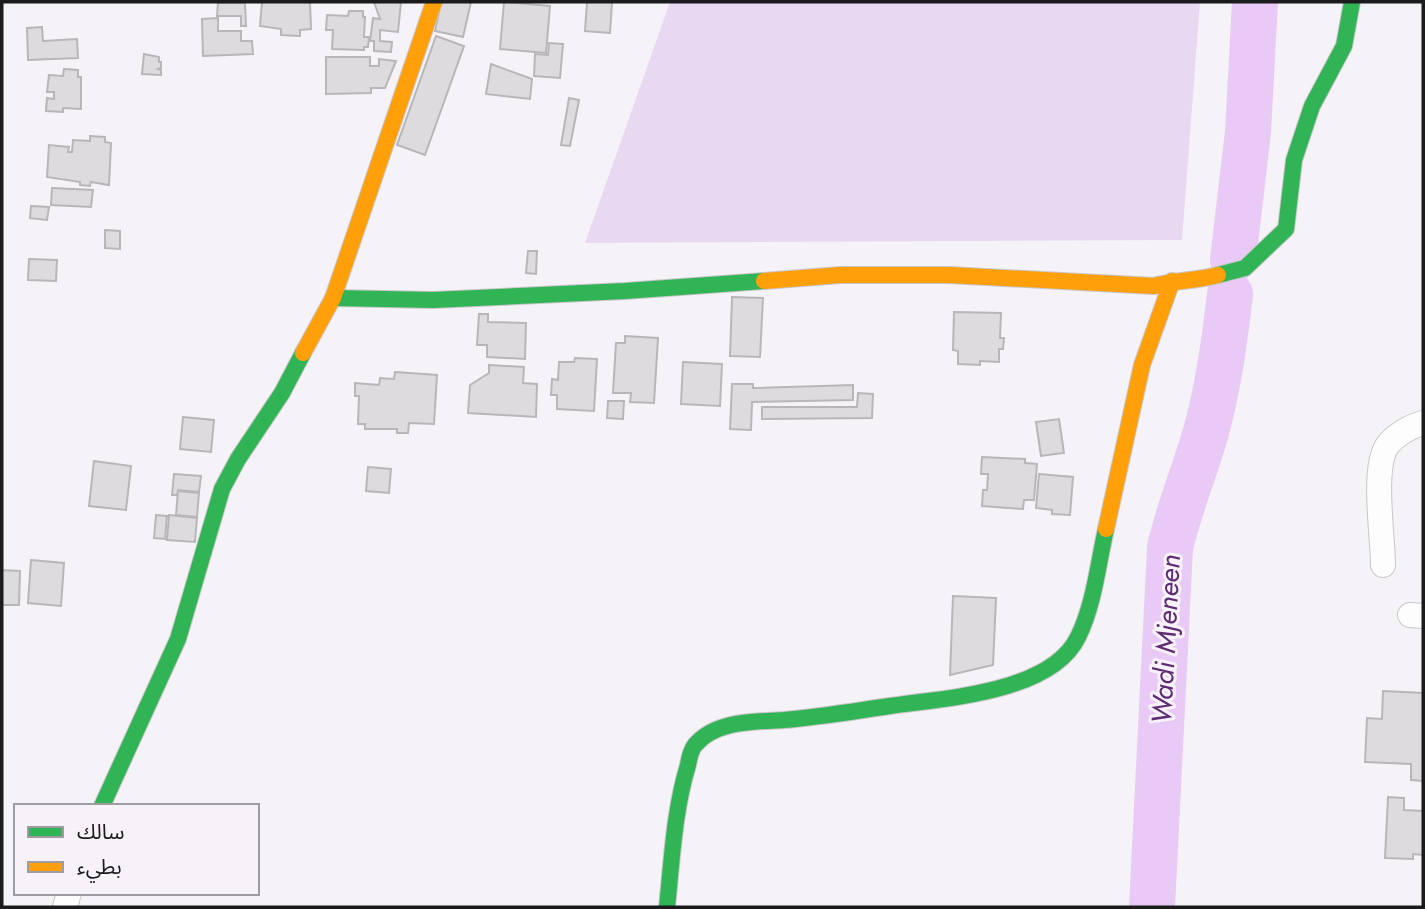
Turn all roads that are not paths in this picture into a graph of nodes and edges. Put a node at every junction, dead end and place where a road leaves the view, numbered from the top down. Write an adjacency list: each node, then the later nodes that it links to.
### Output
1 (434, 2): 4 (street)
2 (1352, 2): 3 (street)
3 (1172, 281): 4 (street); 8 (street)
4 (333, 298): 7 (street)
5 (1423, 423): 6 (street)
6 (1383, 565)
7 (103, 804)
8 (667, 907)

